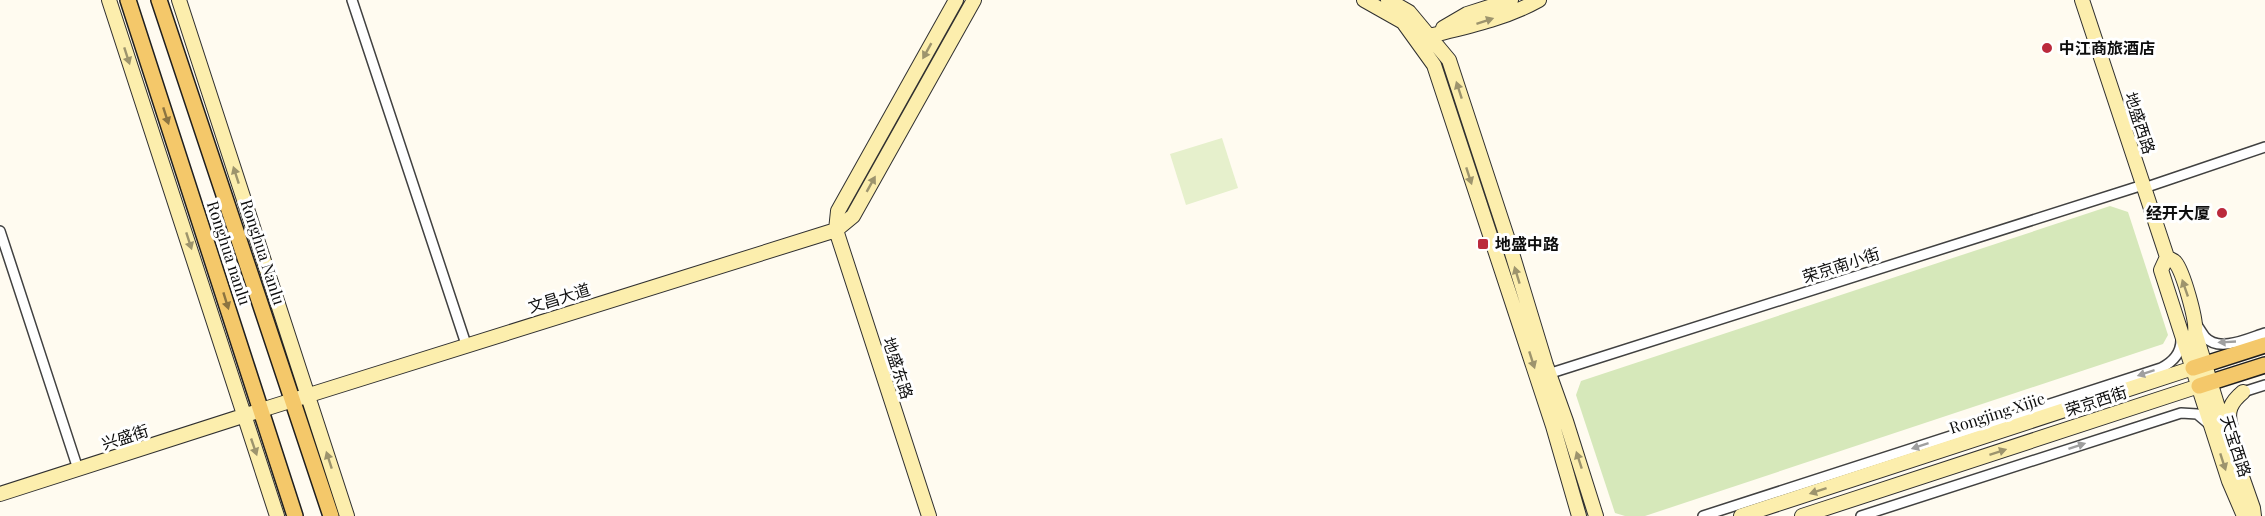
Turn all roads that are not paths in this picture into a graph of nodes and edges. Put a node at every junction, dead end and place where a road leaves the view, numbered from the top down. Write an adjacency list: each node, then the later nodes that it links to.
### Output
1 (109, 0): 22 (street, one-way to 22)
2 (128, 0): 20 (main road, Ronghua nanlu, one-way to 20)
3 (159, 0): 14 (main road, Ronghua Nanlu)
4 (172, 0): 14 (street)
5 (179, 0): 34 (street, one-way to 5)
6 (352, 0): 26 (street)
7 (956, 0): 18 (street, one-way to 18)
8 (974, 0): 18 (street, 文昌大道, one-way to 8)
9 (1364, 0): 15 (street)
10 (1388, 0): 15 (street)
11 (1512, 0): 15 (street)
12 (1539, 0): 15 (street, one-way to 12)
13 (2082, 0): 17 (street, 地盛西路)
14 (169, 29): 34 (main road, Ronghua Nanlu)
15 (1424, 40): 30 (street, one-way to 15); 47 (street, one-way to 47)
16 (2265, 147): 17 (street, 荣京南小街)
17 (2143, 186): 21 (street, 地盛西路); 30 (street, 荣京南小街)
18 (836, 230): 26 (street, 文昌大道); 46 (street, 地盛东路)
19 (0, 231): 39 (street)
20 (206, 236): 22 (street); 35 (main road, Ronghua nanlu, one-way to 35)
21 (2167, 257): 23 (street, 地盛西路, one-way to 21); 25 (street, 地盛西路)
22 (203, 283): 36 (street)
23 (2197, 324): 24 (street, one-way to 23); 29 (street, 地盛西路)
24 (2265, 333)
25 (2182, 334): 29 (street, 地盛西路); 48 (street, one-way to 48)
26 (466, 344): 34 (street, 文昌大道)
27 (2265, 345): 29 (main road, Rongjing Xijie)
28 (2265, 365): 31 (main road, 荣京西街)
29 (2199, 366): 31 (street); 49 (street, Rongjing Xijie, one-way to 49)
30 (1548, 374): 41 (street, one-way to 30)
31 (2204, 384): 37 (street, 天宝西路); 38 (street, 天宝西路); 50 (street, 荣京西街, one-way to 31)
32 (2265, 385): 33 (street)
33 (2243, 392): 38 (street)
34 (301, 399): 35 (street, 文昌大道); 44 (main road, Ronghua Nanlu); 45 (street, one-way to 34)
35 (260, 412): 36 (street, 兴盛街); 43 (main road, Ronghua nanlu)
36 (244, 417): 39 (street, 兴盛街); 42 (street, one-way to 42)
37 (2212, 427): 51 (street, one-way to 37); 52 (street, 天宝西路, one-way to 52)
38 (2239, 463): 53 (street, 天宝西路)
39 (78, 469): 40 (street, 兴盛街)
40 (0, 494)
41 (1598, 515)
42 (277, 516)
43 (295, 516)
44 (331, 516)
45 (347, 516)
46 (929, 516)
47 (1579, 516)
48 (1703, 516)
49 (1741, 516)
50 (1802, 516)
51 (1861, 516)
52 (2244, 516)
53 (2254, 516)

